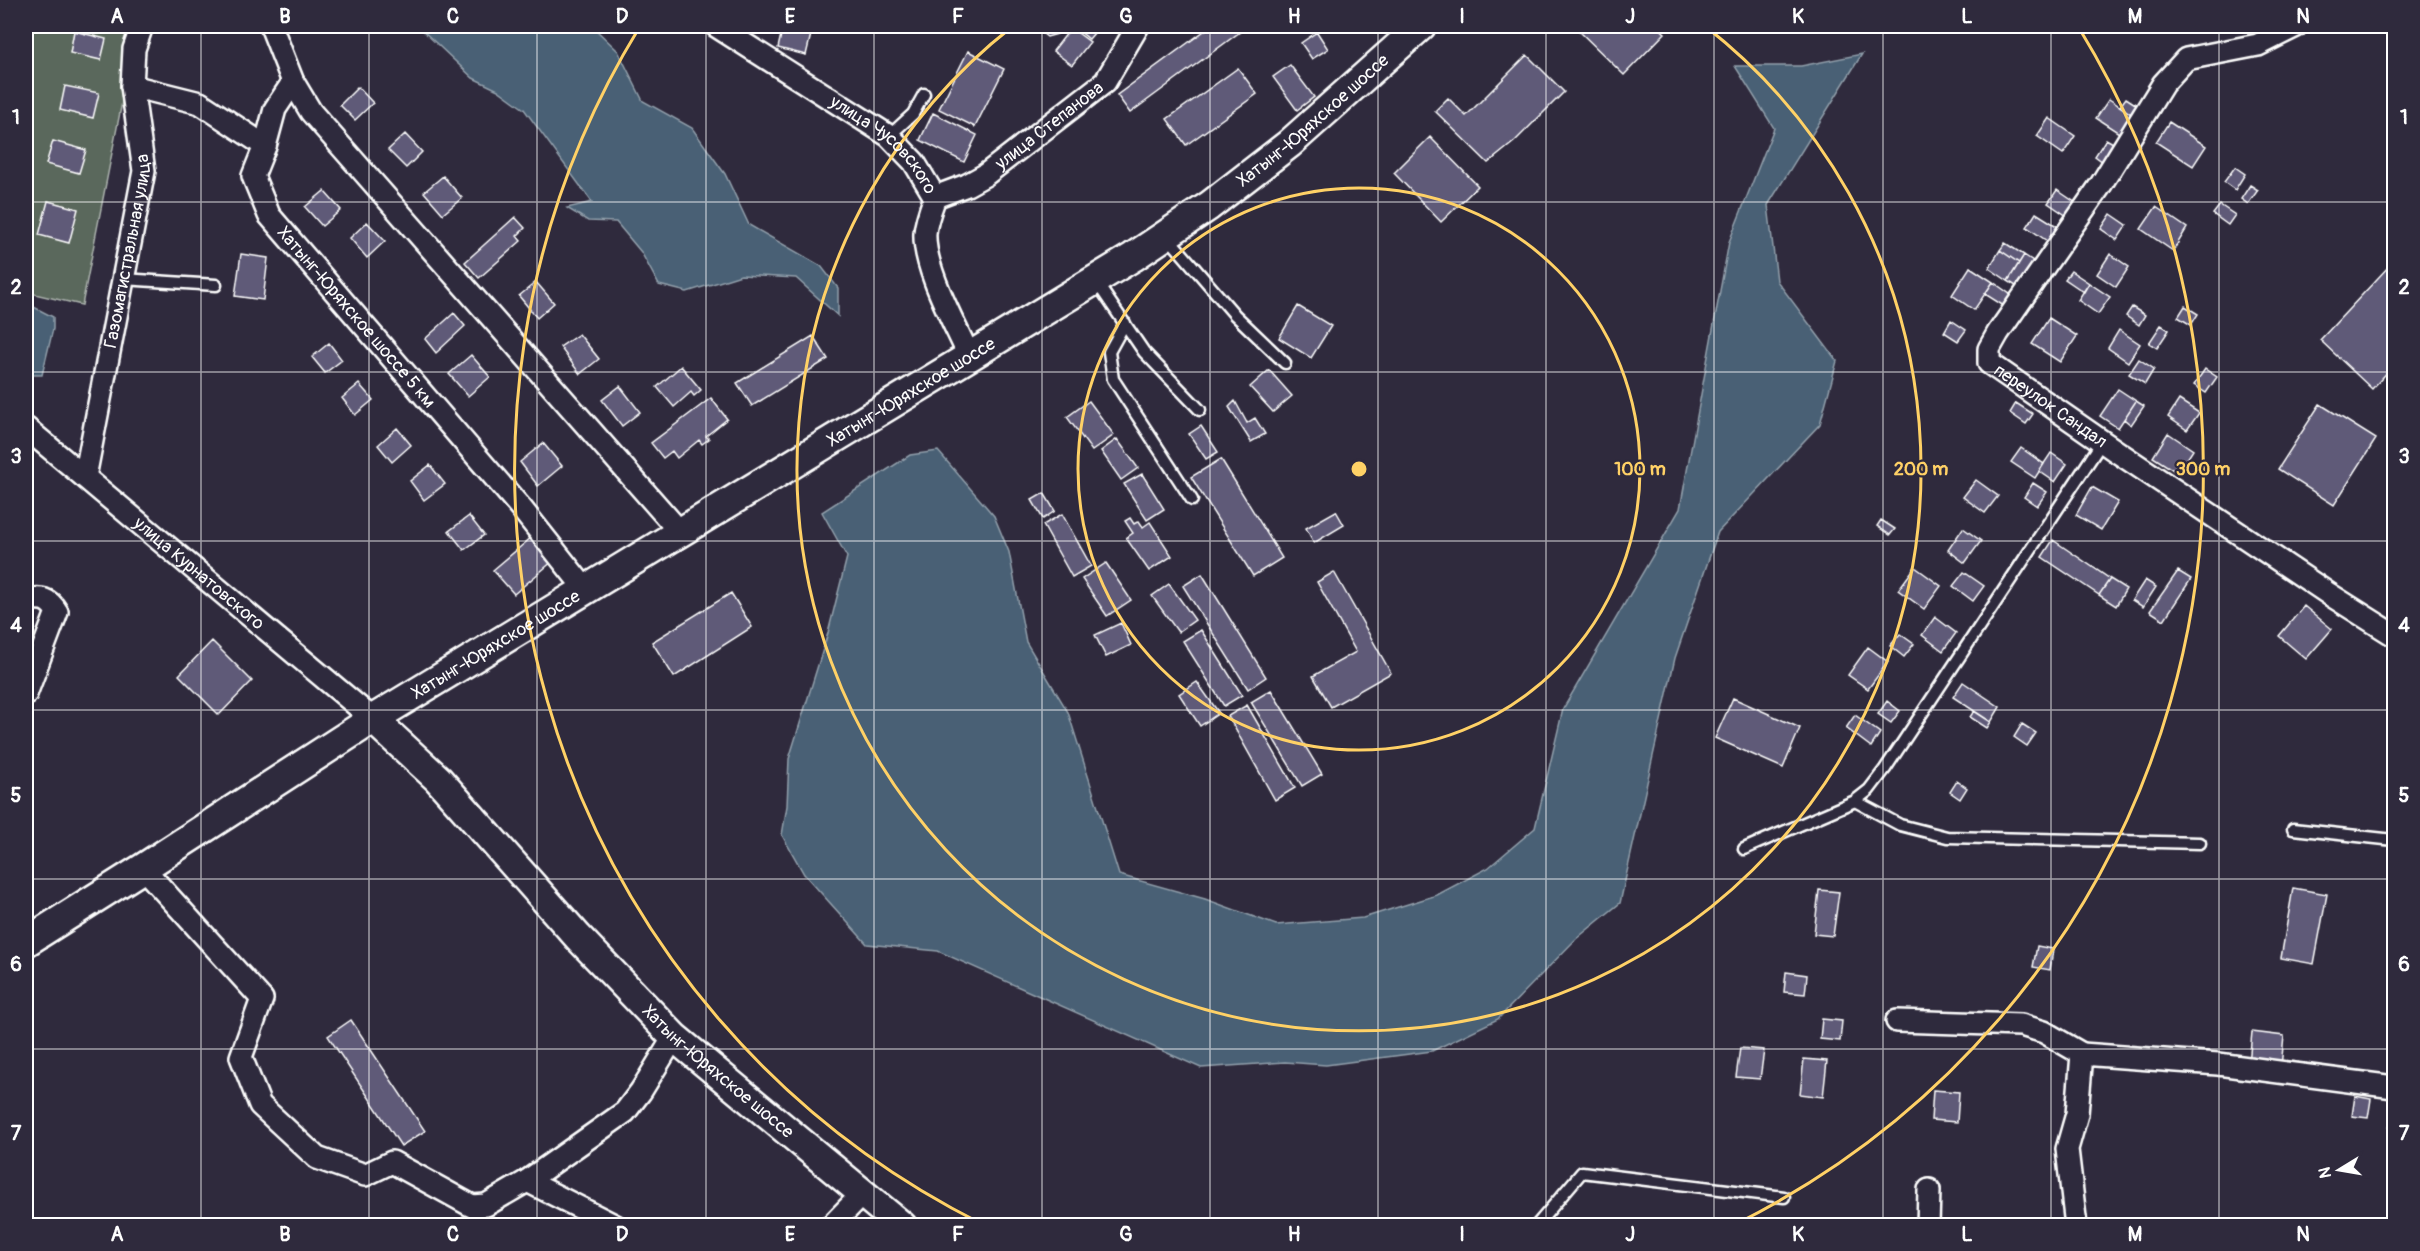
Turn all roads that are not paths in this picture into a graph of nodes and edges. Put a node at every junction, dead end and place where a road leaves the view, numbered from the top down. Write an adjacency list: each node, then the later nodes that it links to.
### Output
1 (142, 26): 8 (street, Газомагистральная улица)
2 (271, 26): 7 (street)
3 (716, 26): 10 (street, улица Чусовского)
4 (1138, 26): 12 (street, улица Степанова)
5 (1421, 26): 13 (main road, Хатынг-Юряхское шоссе)
6 (2296, 26): 22 (street, переулок Сандал)
7 (293, 82): 11 (street, Хатынг-Юряхское шоссе 5 км); 25 (street)
8 (132, 86): 11 (street); 14 (street, Газомагистральная улица)
9 (924, 94): 10 (lane)
10 (889, 136): 12 (street, улица Чусовского)
11 (265, 146): 26 (street, Хатынг-Юряхское шоссе 5 км)
12 (935, 197): 18 (street, улица Чусовского)
13 (1166, 235): 15 (main road, Хатынг-Юряхское шоссе); 19 (lane)
14 (123, 279): 16 (lane); 23 (street, Газомагистральная улица)
15 (1095, 280): 17 (lane); 18 (main road, Хатынг-Юряхское шоссе)
16 (216, 285)
17 (1125, 323): 20 (lane); 24 (lane)
18 (969, 356): 25 (main road, Хатынг-Юряхское шоссе)
19 (1286, 363)
20 (1200, 410)
21 (26, 428): 23 (street, улица Курнатовского)
22 (2102, 442): 28 (street, переулок Сандал); 31 (lane)
23 (85, 477): 30 (street, улица Курнатовского)
24 (1192, 500)
25 (680, 532): 26 (main road, Хатынг-Юряхское шоссе)
26 (586, 590): 30 (main road, Хатынг-Юряхское шоссе)
27 (26, 600): 29 (street)
28 (2394, 634)
29 (26, 694)
30 (373, 719): 36 (main road, Хатынг-Юряхское шоссе); 39 (main road, Хатынг-Юряхское шоссе)
31 (1855, 801): 34 (lane); 35 (lane)
32 (2293, 829): 33 (lane)
33 (2394, 840)
34 (2200, 843)
35 (1744, 849)
36 (143, 868): 37 (main road, Хатынг-Юряхское шоссе); 42 (street)
37 (26, 942)
38 (1897, 1021): 40 (street)
39 (674, 1037): 42 (street); 44 (main road, Хатынг-Юряхское шоссе)
40 (2082, 1054): 41 (street); 51 (street)
41 (2394, 1087)
42 (527, 1181): 46 (street)
43 (1929, 1190): 50 (street)
44 (863, 1193): 47 (street); 48 (main road, Хатынг-Юряхское шоссе)
45 (1784, 1197): 49 (lane)
46 (616, 1226)
47 (831, 1226)
48 (902, 1226)
49 (1536, 1226)
50 (1928, 1226)
51 (2076, 1226)

